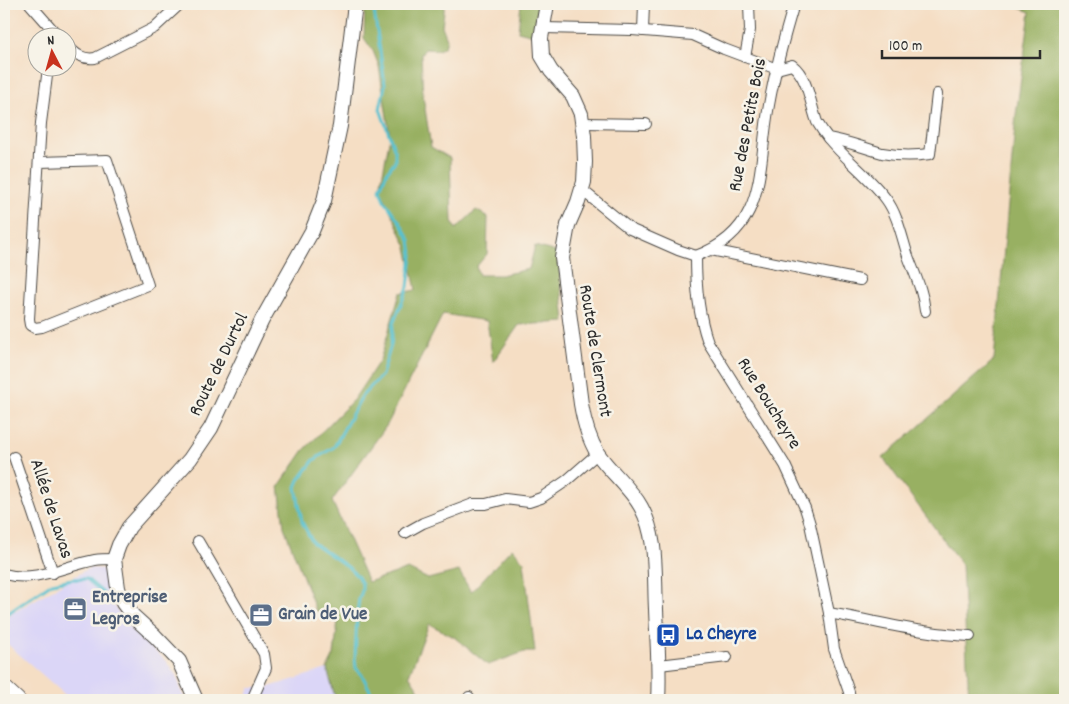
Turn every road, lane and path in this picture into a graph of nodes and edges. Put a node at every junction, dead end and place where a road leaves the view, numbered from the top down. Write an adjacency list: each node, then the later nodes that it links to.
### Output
1 (30, 4): 8 (street)
2 (180, 4): 11 (street)
3 (355, 4): 29 (street, Route de Durtol)
4 (547, 4): 9 (street, Route de Clermont)
5 (644, 4): 10 (street)
6 (749, 4): 12 (street)
7 (794, 4): 13 (street, Rue des Petits Bois)
8 (51, 28)
9 (544, 28): 10 (street); 16 (street, Route de Clermont)
10 (643, 31): 12 (street)
11 (78, 55)
12 (745, 57): 13 (street)
13 (777, 68): 18 (street); 21 (street, Rue des Petits Bois)
14 (47, 78): 19 (street)
15 (937, 94): 18 (street)
16 (583, 122): 17 (street); 20 (street, Route de Clermont)
17 (646, 124)
18 (828, 138): 24 (street)
19 (40, 162): 19 (street)
20 (582, 190): 22 (street); 25 (street, Route de Clermont)
21 (711, 250): 22 (street, Rue des Petits Bois); 23 (street)
22 (696, 256): 32 (street, Rue Boucheyre)
23 (860, 280)
24 (925, 311)
25 (598, 453): 27 (street); 35 (street, Route de Clermont)
26 (14, 457): 30 (street, Allée de Lavas)
27 (404, 533)
28 (198, 541): 39 (street)
29 (114, 559): 30 (street); 38 (street)
30 (53, 573): 31 (street)
31 (4, 574)
32 (829, 613): 33 (street); 41 (street, Rue Boucheyre)
33 (970, 636)
34 (726, 657): 35 (street)
35 (659, 665): 40 (street, Route de Clermont)
36 (4, 687): 37 (street)
37 (18, 700)
38 (196, 700)
39 (252, 700)
40 (658, 700)
41 (850, 700)

